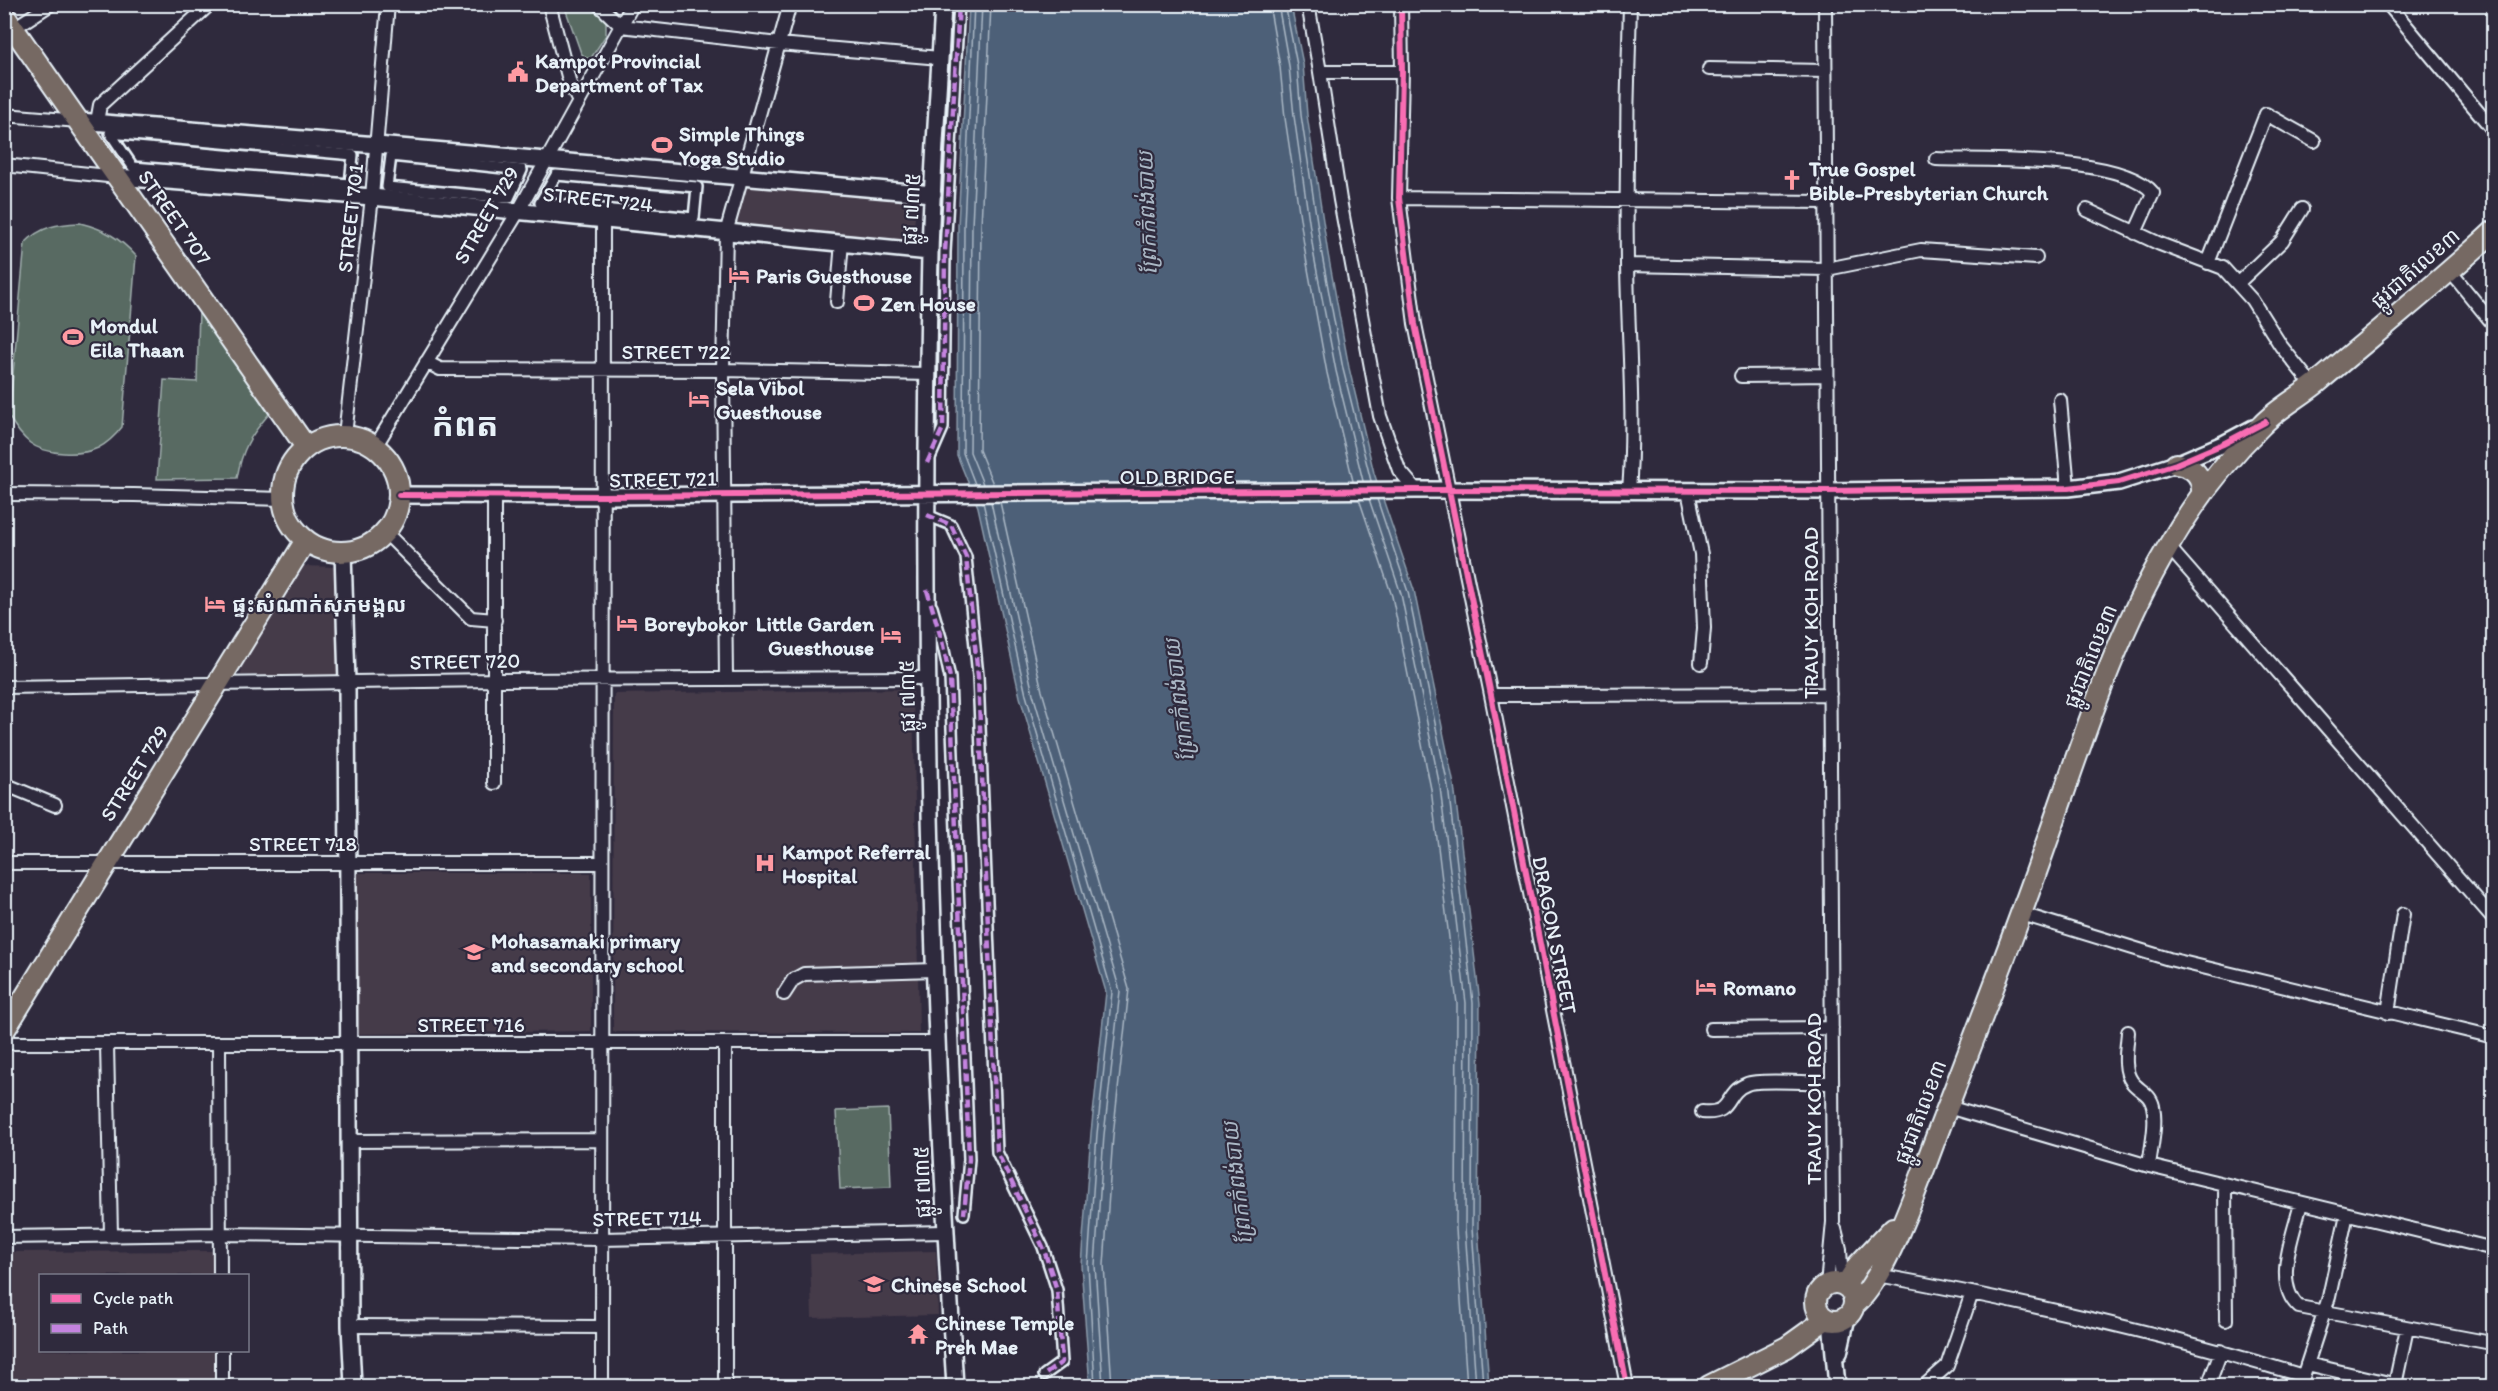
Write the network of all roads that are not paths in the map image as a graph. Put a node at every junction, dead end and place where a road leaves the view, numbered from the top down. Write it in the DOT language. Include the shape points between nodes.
graph roads {
  1 [pos="51,4"];
  2 [pos="210,4"];
  3 [pos="388,4"];
  4 [pos="549,4"];
  5 [pos="598,4"];
  6 [pos="633,4"];
  7 [pos="790,4"];
  8 [pos="943,4"];
  9 [pos="959,4"];
  10 [pos="1308,4"];
  11 [pos="1401,4"];
  12 [pos="1630,4"];
  13 [pos="1825,4"];
  14 [pos="2388,4"];
  15 [pos="9,21"];
  16 [pos="621,26"];
  17 [pos="779,44"];
  18 [pos="940,58"];
  19 [pos="1709,69"];
  20 [pos="1825,71"];
  21 [pos="1320,72"];
  22 [pos="1402,72"];
  23 [pos="578,100"];
  24 [pos="4,115"];
  25 [pos="88,121"];
  26 [pos="2493,131"];
  27 [pos="2314,141"];
  28 [pos="377,144"];
  29 [pos="546,159"];
  30 [pos="1936,159"];
  31 [pos="4,165"];
  32 [pos="117,177"];
  33 [pos="741,177"];
  34 [pos="350,184"];
  35 [pos="933,194"];
  36 [pos="372,198"];
  37 [pos="509,198"];
  38 [pos="1399,198"];
  39 [pos="1628,199"];
  40 [pos="1826,202"];
  41 [pos="2302,209"];
  42 [pos="2087,210"];
  43 [pos="518,212"];
  44 [pos="694,218"];
  45 [pos="603,221"];
  46 [pos="2493,231"];
  47 [pos="726,233"];
  48 [pos="2135,233"];
  49 [pos="842,242"];
  50 [pos="930,252"];
  51 [pos="2036,258"];
  52 [pos="2208,262"];
  53 [pos="1627,264"];
  54 [pos="1827,269"];
  55 [pos="2450,271"];
  56 [pos="2238,283"];
  57 [pos="837,302"];
  58 [pos="2493,325"];
  59 [pos="426,362"];
  60 [pos="603,370"];
  61 [pos="723,370"];
  62 [pos="929,374"];
  63 [pos="1827,375"];
  64 [pos="1741,376"];
  65 [pos="2313,386"];
  66 [pos="2060,400"];
  67 [pos="2265,422"];
  68 [pos="345,435"];
  69 [pos="306,447"];
  70 [pos="375,447"];
  71 [pos="927,463"];
  72 [pos="2176,464"];
  73 [pos="2068,488"];
  74 [pos="1411,490"];
  75 [pos="1449,490"];
  76 [pos="1629,491"];
  77 [pos="1688,491"];
  78 [pos="1828,491"];
  79 [pos="4,494"];
  80 [pos="399,495"];
  81 [pos="724,495"];
  82 [pos="927,495"];
  83 [pos="2202,495"];
  84 [pos="494,496"];
  85 [pos="602,496"];
  86 [pos="283,499"];
  87 [pos="927,515"];
  88 [pos="385,532"];
  89 [pos="306,540"];
  90 [pos="2168,546"];
  91 [pos="343,552"];
  92 [pos="927,590"];
  93 [pos="495,620"];
  94 [pos="1701,663"];
  95 [pos="726,678"];
  96 [pos="927,678"];
  97 [pos="604,679"];
  98 [pos="494,680"];
  99 [pos="346,682"];
  100 [pos="217,684"];
  101 [pos="4,687"];
  102 [pos="1830,694"];
  103 [pos="1491,695"];
  104 [pos="494,783"];
  105 [pos="4,784"];
  106 [pos="55,805"];
  107 [pos="4,862"];
  108 [pos="348,863"];
  109 [pos="601,863"];
  110 [pos="106,864"];
  111 [pos="2022,914"];
  112 [pos="2403,914"];
  113 [pos="2493,919"];
  114 [pos="935,970"];
  115 [pos="784,994"];
  116 [pos="2388,1013"];
  117 [pos="1832,1028"];
  118 [pos="1711,1029"];
  119 [pos="4,1031"];
  120 [pos="2128,1032"];
  121 [pos="2493,1037"];
  122 [pos="4,1043"];
  123 [pos="601,1043"];
  124 [pos="938,1043"];
  125 [pos="107,1044"];
  126 [pos="219,1044"];
  127 [pos="348,1044"];
  128 [pos="725,1044"];
  129 [pos="1832,1083"];
  130 [pos="1948,1107"];
  131 [pos="1702,1112"];
  132 [pos="602,1140"];
  133 [pos="348,1141"];
  134 [pos="2150,1166"];
  135 [pos="2225,1185"];
  136 [pos="2301,1203"];
  137 [pos="964,1214"];
  138 [pos="2347,1214"];
  139 [pos="1905,1215"];
  140 [pos="945,1232"];
  141 [pos="220,1234"];
  142 [pos="111,1235"];
  143 [pos="350,1236"];
  144 [pos="724,1236"];
  145 [pos="4,1237"];
  146 [pos="601,1239"];
  147 [pos="2493,1249"];
  148 [pos="220,1274"];
  149 [pos="1877,1275"];
  150 [pos="1838,1285"];
  151 [pos="1972,1293"];
  152 [pos="2324,1312"];
  153 [pos="1835,1313"];
  154 [pos="2226,1320"];
  155 [pos="350,1326"];
  156 [pos="601,1327"];
  157 [pos="2407,1328"];
  158 [pos="2486,1342"];
  159 [pos="2221,1351"];
  160 [pos="222,1352"];
  161 [pos="2307,1364"];
  162 [pos="1044,1375"];
  163 [pos="2301,1381"];
  164 [pos="222,1386"];
  165 [pos="352,1386"];
  166 [pos="602,1386"];
  167 [pos="725,1386"];
  168 [pos="955,1386"];
  169 [pos="1627,1386"];
  170 [pos="1709,1386"];
  171 [pos="1837,1386"];
  172 [pos="1924,1386"];
  173 [pos="2208,1386"];
  174 [pos="2398,1386"];
  1 -- 15 [label="street"];
  2 -- 25 [label="street" via="100,105"];
  3 -- 28 [label="street, STREET 701"];
  4 -- 23 [label="street" via="570,84"];
  5 -- 16 [label="street"];
  6 -- 16 [label="street, STREET 729"];
  7 -- 17 [label="street"];
  8 -- 18 [label="street, ផ្លូវ ៧៣៥"];
  9 -- 71 [label="street" via="945,252 943,428"];
  10 -- 21 [label="street"];
  11 -- 22 [label="street, DRAGON STREET"];
  12 -- 39 [label="street"];
  13 -- 20 [label="street, TRAUY KOH ROAD"];
  14 -- 26 [label="street"];
  15 -- 25 [label="main road, STREET 707"];
  16 -- 17 [label="street"];
  16 -- 23 [label="street, STREET 729"];
  17 -- 18 [label="street"];
  17 -- 33 [label="street"];
  18 -- 35 [label="street, ផ្លូវ ៧៣៥"];
  19 -- 20 [label="street"];
  20 -- 40 [label="street, TRAUY KOH ROAD"];
  21 -- 22 [label="street"];
  21 -- 74 [label="street" via="1380,416 1399,470"];
  22 -- 38 [label="street, DRAGON STREET"];
  23 -- 29 [label="street, STREET 729"];
  24 -- 25 [label="street"];
  25 -- 28 [label="street"];
  25 -- 32 [label="main road, STREET 707"];
  27 -- 52 [label="street" via="2266,114"];
  28 -- 29 [label="street"];
  28 -- 36 [label="street, STREET 701"];
  29 -- 33 [label="street"];
  29 -- 43 [label="street, STREET 729"];
  30 -- 48 [label="street" via="2100,167 2153,193"];
  31 -- 32 [label="street"];
  32 -- 36 [label="street, STREET 724"];
  32 -- 69 [label="main road, STREET 707"];
  33 -- 35 [label="street"];
  33 -- 47 [label="street"];
  34 -- 34 [label="street" via="133,167 110,133 353,155"];
  35 -- 50 [label="street, ផ្លូវ ៧៣៥"];
  36 -- 43 [label="street, STREET 724"];
  36 -- 68 [label="street, STREET 701"];
  37 -- 37 [label="street" via="522,170 391,156 387,187"];
  38 -- 39 [label="street"];
  38 -- 75 [label="street, DRAGON STREET" via="1415,324"];
  39 -- 40 [label="street"];
  39 -- 53 [label="street"];
  40 -- 54 [label="street, TRAUY KOH ROAD"];
  41 -- 56 [label="street" via="2282,241"];
  42 -- 48 [label="street"];
  43 -- 45 [label="street, STREET 724"];
  43 -- 59 [label="street, STREET 729"];
  44 -- 44 [label="street" via="697,187 556,175 540,203"];
  45 -- 47 [label="street, STREET 724"];
  45 -- 60 [label="street"];
  46 -- 55 [label="main road, ផ្លូវជាតិលេខ៣"];
  47 -- 49 [label="street, STREET 724"];
  47 -- 61 [label="street"];
  48 -- 52 [label="street"];
  49 -- 50 [label="street, STREET 724"];
  49 -- 57 [label="street"];
  50 -- 62 [label="street, ផ្លូវ ៧៣៥"];
  51 -- 54 [label="street" via="1921,250"];
  52 -- 56 [label="street" via="2223,268"];
  53 -- 54 [label="street"];
  53 -- 76 [label="street" via="1632,410"];
  54 -- 63 [label="street, TRAUY KOH ROAD"];
  55 -- 58 [label="street"];
  55 -- 65 [label="main road, ផ្លូវជាតិលេខ៣"];
  56 -- 65 [label="street"];
  59 -- 60 [label="street, STREET 722" via="440,369"];
  59 -- 70 [label="street, STREET 729"];
  60 -- 61 [label="street, STREET 722"];
  60 -- 85 [label="street"];
  61 -- 62 [label="street, STREET 722"];
  61 -- 81 [label="street"];
  62 -- 71 [label="street, ផ្លូវ ៧៣៥"];
  63 -- 64 [label="street"];
  63 -- 78 [label="street, TRAUY KOH ROAD"];
  65 -- 67 [label="main road, ផ្លូវជាតិលេខ៣"];
  66 -- 73 [label="street"];
  67 -- 72 [label="street, OLD BRIDGE"];
  67 -- 83 [label="main road, ផ្លូវជាតិលេខ៣" via="2226,462"];
  68 -- 69 [label="main road" via="321,439"];
  68 -- 70 [label="main road"];
  69 -- 86 [label="main road" via="289,467"];
  70 -- 80 [label="main road" via="390,463"];
  71 -- 82 [label="street, ផ្លូវ ៧៣៥"];
  72 -- 73 [label="street, OLD BRIDGE" via="2120,482"];
  72 -- 83 [label="main road" via="2189,466 2197,473"];
  73 -- 78 [label="street, OLD BRIDGE"];
  74 -- 75 [label="street, OLD BRIDGE"];
  74 -- 82 [label="street, OLD BRIDGE"];
  75 -- 76 [label="street, OLD BRIDGE"];
  75 -- 103 [label="street, DRAGON STREET"];
  76 -- 77 [label="street, OLD BRIDGE"];
  77 -- 78 [label="street, OLD BRIDGE"];
  77 -- 94 [label="street" via="1701,554"];
  78 -- 102 [label="street, TRAUY KOH ROAD"];
  79 -- 86 [label="street"];
  80 -- 84 [label="street, STREET 721"];
  80 -- 88 [label="main road"];
  81 -- 82 [label="street, STREET 721"];
  81 -- 85 [label="street, STREET 721"];
  81 -- 95 [label="street"];
  82 -- 87 [label="street, ផ្លូវ ៧៣៥"];
  83 -- 90 [label="main road, ផ្លូវជាតិលេខ៣"];
  84 -- 85 [label="street, STREET 721"];
  84 -- 93 [label="street"];
  85 -- 97 [label="street"];
  86 -- 89 [label="main road" via="290,522"];
  87 -- 92 [label="street, ផ្លូវ ៧៣៥"];
  87 -- 162 [label="street" via="951,525 966,557 978,676 997,1152 1043,1248 1057,1290 1062,1362"];
  88 -- 91 [label="main road" via="371,543"];
  88 -- 93 [label="street" via="471,618"];
  89 -- 91 [label="main road" via="323,549"];
  89 -- 100 [label="main road, STREET 729"];
  90 -- 111 [label="main road, ផ្លូវជាតិលេខ៣" via="2115,652"];
  90 -- 113 [label="street"];
  91 -- 99 [label="street"];
  92 -- 96 [label="street, ផ្លូវ ៧៣៥"];
  92 -- 137 [label="street" via="950,678 969,1159"];
  93 -- 98 [label="street"];
  95 -- 96 [label="street, STREET 720"];
  95 -- 97 [label="street, STREET 720"];
  96 -- 114 [label="street, ផ្លូវ ៧៣៥"];
  97 -- 98 [label="street, STREET 720"];
  97 -- 109 [label="street"];
  98 -- 99 [label="street, STREET 720"];
  98 -- 104 [label="street"];
  99 -- 100 [label="street, STREET 720"];
  99 -- 108 [label="street"];
  100 -- 101 [label="street, STREET 720"];
  100 -- 110 [label="main road, STREET 729"];
  102 -- 103 [label="street"];
  102 -- 117 [label="street, TRAUY KOH ROAD"];
  103 -- 169 [label="street, DRAGON STREET"];
  105 -- 106 [label="street"];
  107 -- 110 [label="street, STREET 718"];
  108 -- 109 [label="street, STREET 718"];
  108 -- 110 [label="street, STREET 718"];
  108 -- 127 [label="street"];
  109 -- 123 [label="street"];
  110 -- 119 [label="main road, STREET 729"];
  111 -- 116 [label="street" via="2169,959"];
  111 -- 130 [label="main road, ផ្លូវជាតិលេខ៣"];
  112 -- 116 [label="street"];
  114 -- 115 [label="street" via="804,974 793,980"];
  114 -- 124 [label="street, ផ្លូវ ៧៣៥"];
  116 -- 121 [label="street"];
  117 -- 118 [label="street"];
  117 -- 129 [label="street, TRAUY KOH ROAD"];
  120 -- 134 [label="street" via="2128,1075 2153,1104"];
  122 -- 125 [label="street, STREET 716"];
  123 -- 127 [label="street, STREET 716"];
  123 -- 128 [label="street, STREET 716"];
  123 -- 132 [label="street"];
  124 -- 128 [label="street, STREET 716"];
  124 -- 140 [label="street, ផ្លូវ ៧៣៥"];
  125 -- 126 [label="street, STREET 716"];
  125 -- 142 [label="street"];
  126 -- 127 [label="street, STREET 716"];
  126 -- 141 [label="street"];
  127 -- 133 [label="street"];
  128 -- 144 [label="street"];
  129 -- 131 [label="street" via="1748,1083 1733,1094 1720,1112"];
  129 -- 150 [label="street, TRAUY KOH ROAD" via="1833,1222 1840,1249"];
  130 -- 134 [label="street"];
  130 -- 139 [label="main road, ផ្លូវជាតិលេខ៣"];
  132 -- 133 [label="street"];
  132 -- 146 [label="street"];
  133 -- 143 [label="street"];
  134 -- 135 [label="street"];
  135 -- 136 [label="street"];
  135 -- 154 [label="street"];
  136 -- 138 [label="street"];
  136 -- 152 [label="street" via="2285,1271 2289,1299 2299,1307"];
  138 -- 147 [label="street"];
  138 -- 152 [label="street"];
  139 -- 149 [label="main road, ផ្លូវជាតិលេខ៣"];
  139 -- 150 [label="main road, ផ្លូវជាតិលេខ៣"];
  140 -- 144 [label="street, STREET 714"];
  140 -- 168 [label="street, ផ្លូវ ៧៣៥"];
  141 -- 142 [label="street, STREET 714"];
  141 -- 143 [label="street, STREET 714"];
  141 -- 148 [label="street"];
  142 -- 145 [label="street, STREET 714"];
  143 -- 146 [label="street, STREET 714"];
  143 -- 155 [label="street"];
  144 -- 146 [label="street, STREET 714"];
  144 -- 167 [label="street"];
  146 -- 156 [label="street"];
  149 -- 151 [label="street"];
  149 -- 153 [label="main road, ផ្លូវជាតិលេខ៣" via="1861,1300"];
  150 -- 153 [label="main road" via="1850,1290"];
  150 -- 153 [label="main road, ផ្លូវជាតិលេខ៣" via="1818,1293"];
  151 -- 159 [label="street" via="2038,1305"];
  151 -- 172 [label="street" via="1951,1359"];
  152 -- 157 [label="street"];
  152 -- 161 [label="street"];
  153 -- 170 [label="main road, ផ្លូវជាតិលេខ៣" via="1787,1347"];
  153 -- 171 [label="street"];
  155 -- 156 [label="street"];
  155 -- 165 [label="street"];
  156 -- 166 [label="street"];
  157 -- 158 [label="street"];
  157 -- 174 [label="street"];
  159 -- 163 [label="street"];
  159 -- 173 [label="street"];
  160 -- 164 [label="street"];
  161 -- 163 [label="street"];
  161 -- 174 [label="street"];
}
